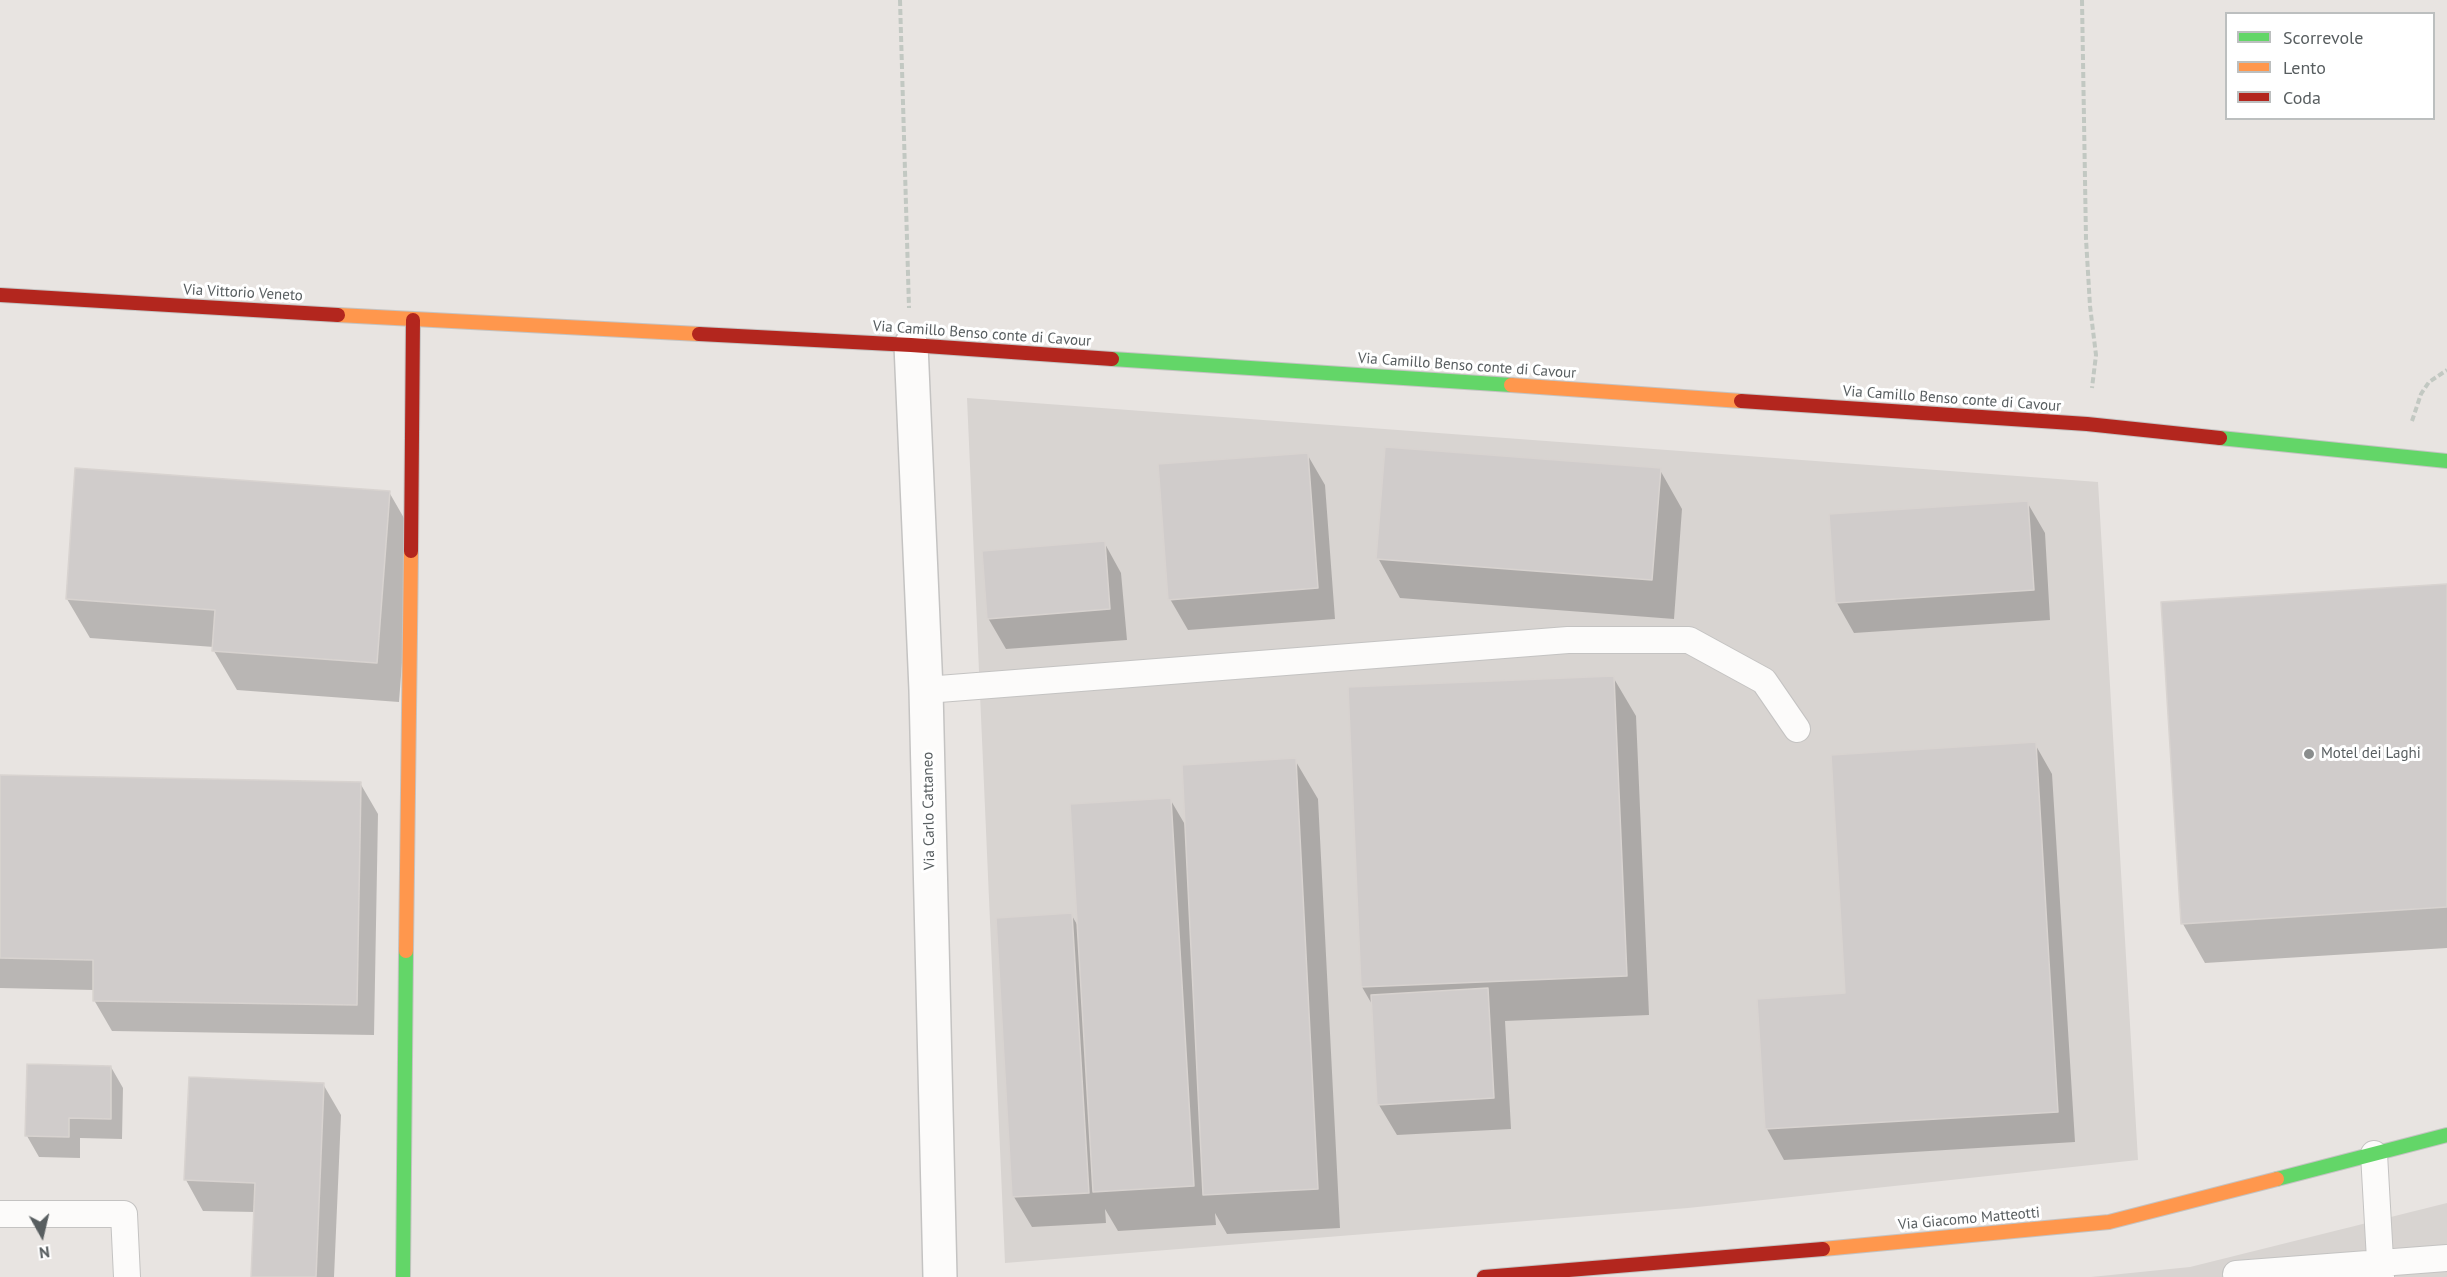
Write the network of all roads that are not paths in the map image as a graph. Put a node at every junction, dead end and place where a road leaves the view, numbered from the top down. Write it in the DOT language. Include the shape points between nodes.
graph roads {
  1 [pos="3,298"];
  2 [pos="413,320"];
  3 [pos="483,324"];
  4 [pos="910,345"];
  5 [pos="2447,460"];
  6 [pos="926,690"];
  7 [pos="1797,729"];
  8 [pos="2447,1136"];
  9 [pos="2374,1154"];
  10 [pos="0,1214"];
  11 [pos="2447,1258"];
  12 [pos="1716,1268"];
  13 [pos="2381,1270"];
  14 [pos="2236,1274"];
  15 [pos="126,1277"];
  16 [pos="404,1277"];
  17 [pos="940,1277"];
  18 [pos="1484,1277"];
  1 -- 2 [label="street, Via Vittorio Veneto"];
  2 -- 3 [label="street, Via Vittorio Veneto"];
  2 -- 16 [label="street"];
  3 -- 4 [label="street, Via Camillo Benso conte di Cavour"];
  4 -- 5 [label="street, Via Camillo Benso conte di Cavour" via="2087,424"];
  4 -- 6 [label="street, Via Carlo Cattaneo"];
  6 -- 7 [label="lane" via="1568,640 1689,640 1764,681"];
  6 -- 17 [label="street, Via Carlo Cattaneo"];
  8 -- 9 [label="street, Via Giacomo Matteotti"];
  9 -- 12 [label="street, Via Giacomo Matteotti" via="2109,1222"];
  9 -- 13 [label="lane"];
  10 -- 15 [label="lane" via="124,1214"];
  11 -- 13 [label="lane"];
  12 -- 18 [label="street, Via Giacomo Matteotti"];
  13 -- 14 [label="lane"];
}
